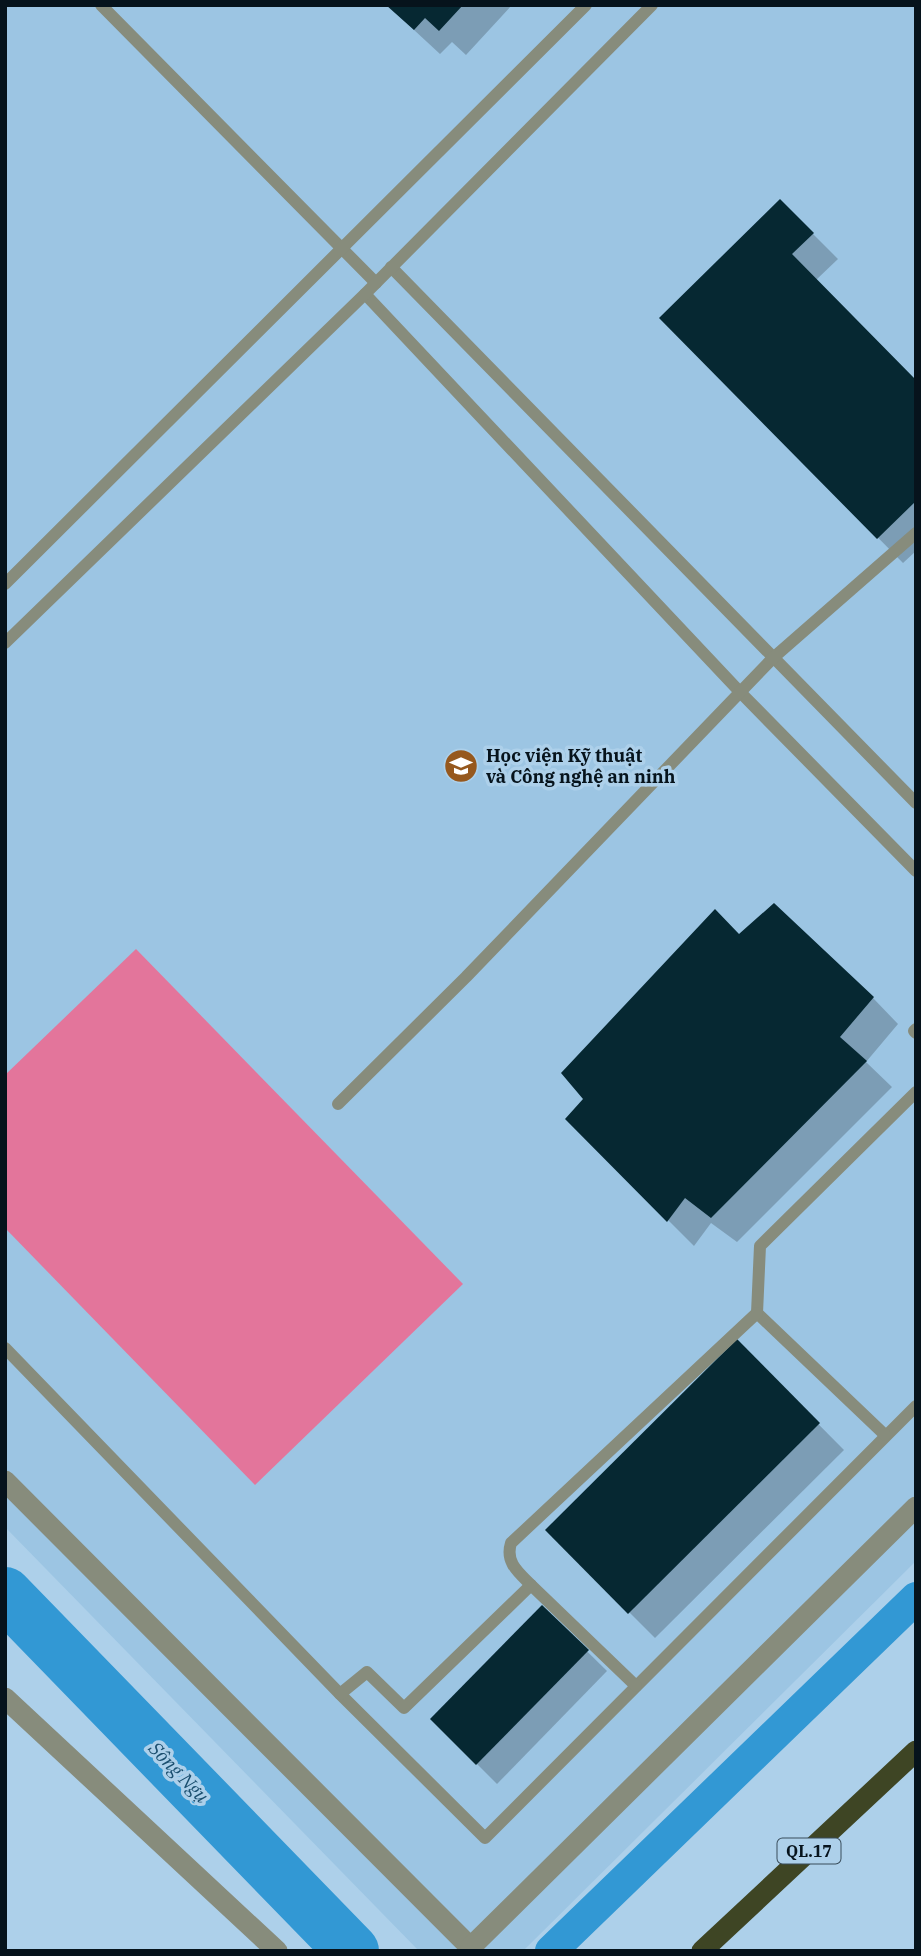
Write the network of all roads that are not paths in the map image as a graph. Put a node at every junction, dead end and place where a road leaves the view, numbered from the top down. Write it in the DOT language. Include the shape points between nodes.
graph roads {
  1 [pos="101,5"];
  2 [pos="586,5"];
  3 [pos="652,5"];
  4 [pos="343,249"];
  5 [pos="391,267"];
  6 [pos="376,283"];
  7 [pos="365,294"];
  8 [pos="916,533"];
  9 [pos="5,584"];
  10 [pos="5,643"];
  11 [pos="773,658"];
  12 [pos="740,692"];
  13 [pos="916,803"];
  14 [pos="916,871"];
  15 [pos="916,1092"];
  16 [pos="338,1104"];
  17 [pos="757,1313"];
  18 [pos="5,1348"];
  19 [pos="916,1406"];
  20 [pos="886,1435"];
  21 [pos="5,1481"];
  22 [pos="916,1507"];
  23 [pos="531,1585"];
  24 [pos="636,1686"];
  25 [pos="340,1694"];
  26 [pos="8,1708"];
  27 [pos="916,1751"];
  28 [pos="473,1949"];
  29 [pos="276,1951"];
  30 [pos="702,1951"];
  1 -- 4 [label="lane"];
  2 -- 4 [label="lane"];
  3 -- 5 [label="lane"];
  4 -- 6 [label="lane"];
  4 -- 9 [label="lane"];
  5 -- 6 [label="lane"];
  5 -- 11 [label="lane"];
  6 -- 7 [label="lane"];
  7 -- 10 [label="lane"];
  7 -- 12 [label="lane"];
  8 -- 11 [label="lane"];
  11 -- 12 [label="lane"];
  11 -- 13 [label="lane"];
  12 -- 14 [label="lane"];
  12 -- 16 [label="lane"];
  15 -- 17 [label="lane" via="760,1245"];
  17 -- 20 [label="lane"];
  17 -- 23 [label="lane" via="511,1543 512,1563"];
  18 -- 25 [label="lane"];
  19 -- 20 [label="lane"];
  20 -- 24 [label="lane"];
  21 -- 28 [label="street"];
  22 -- 28 [label="street"];
  23 -- 24 [label="lane"];
  23 -- 25 [label="lane" via="404,1708 367,1672"];
  24 -- 25 [label="lane" via="485,1838"];
  26 -- 29 [label="street"];
  27 -- 30 [label="highway, QL.17"];
}
